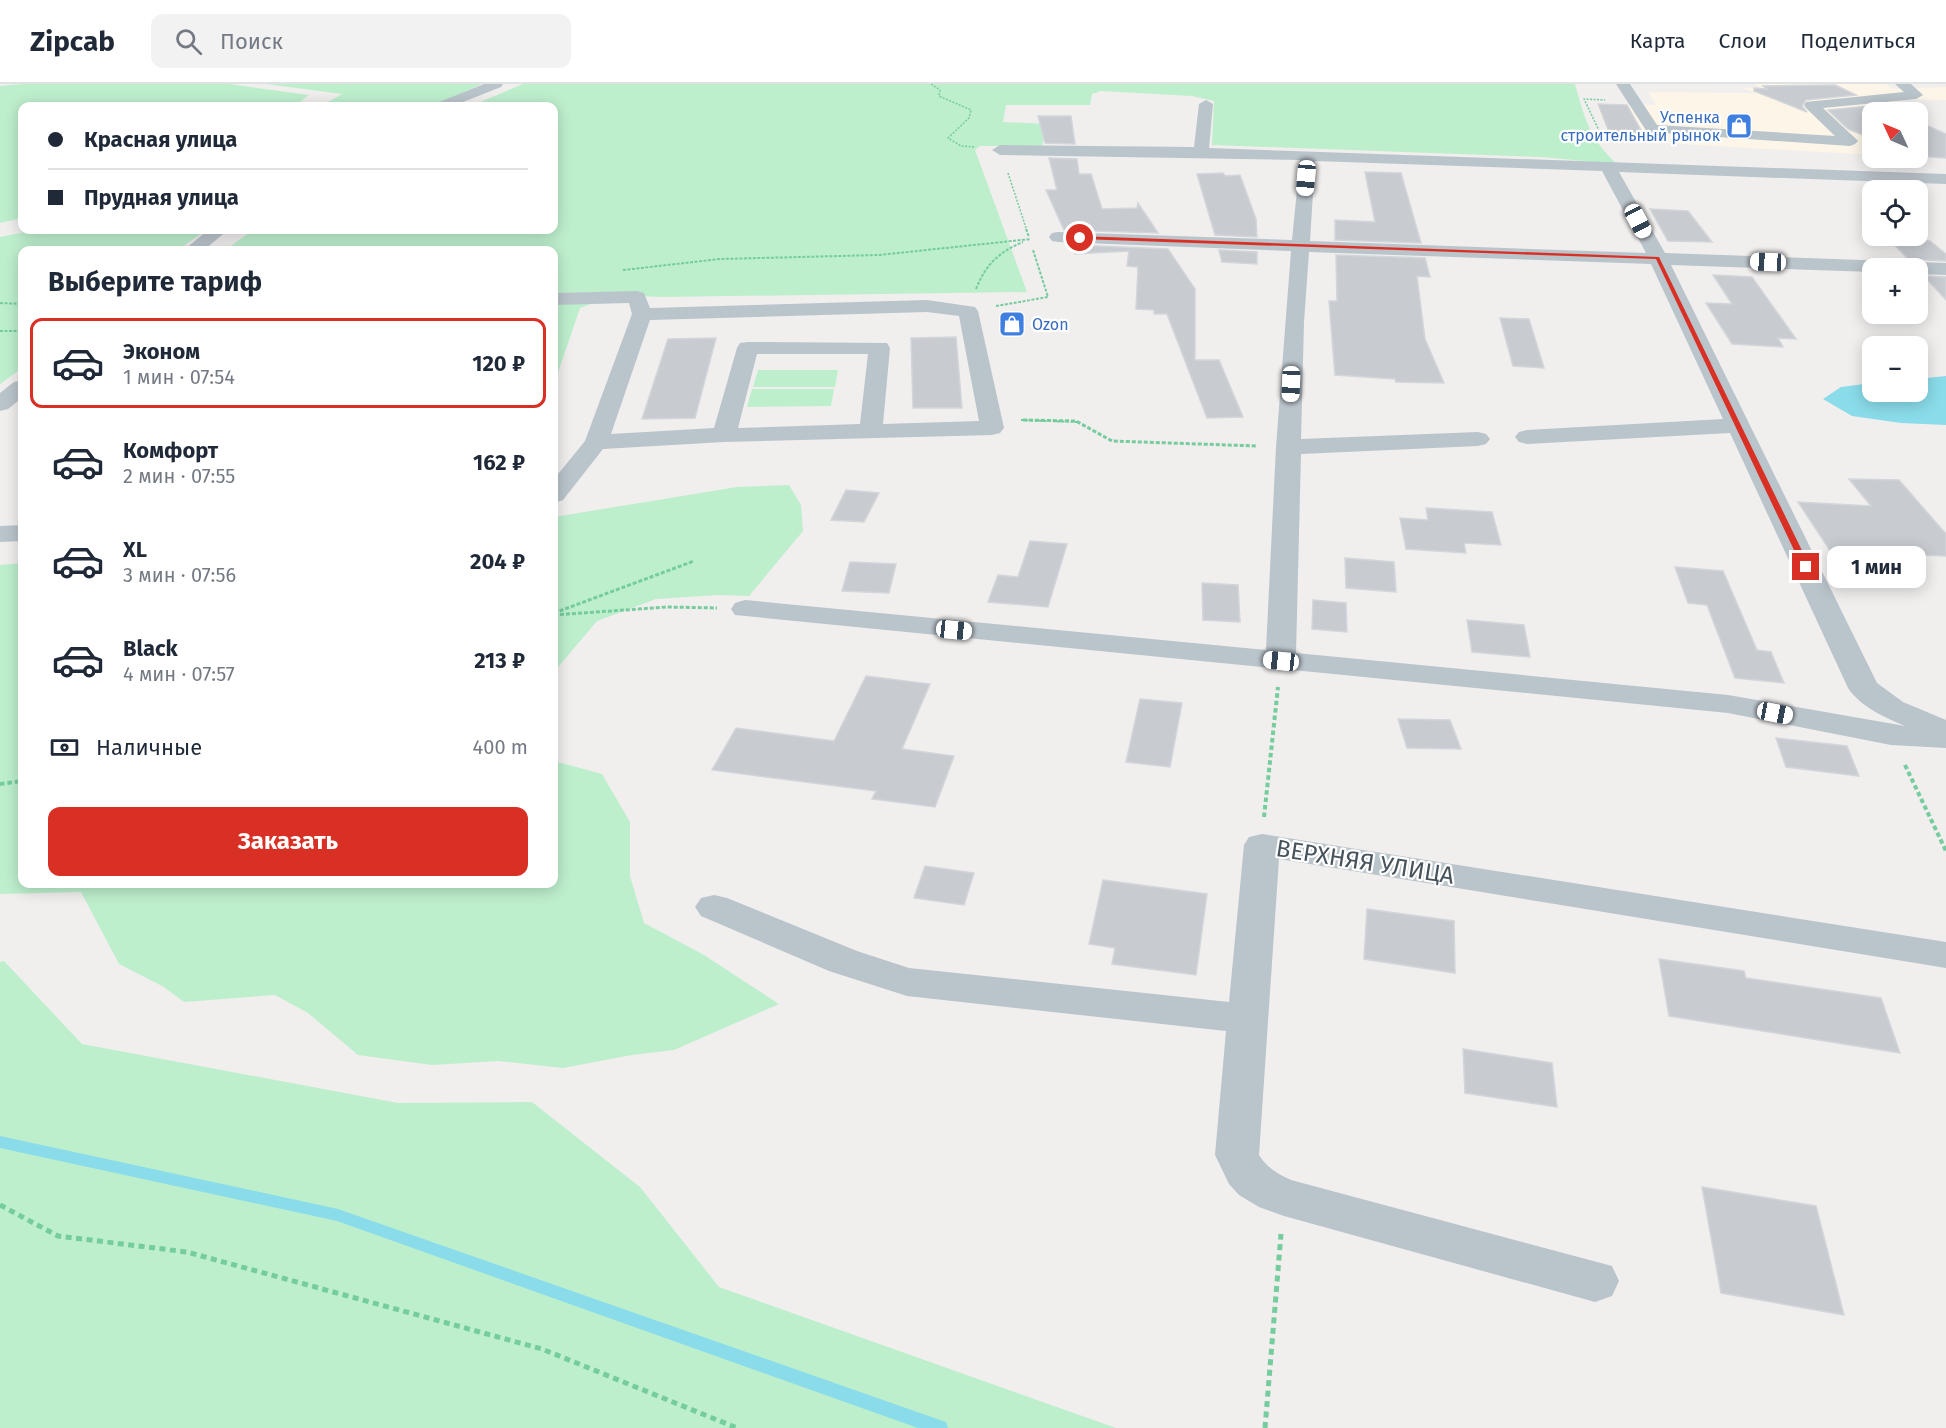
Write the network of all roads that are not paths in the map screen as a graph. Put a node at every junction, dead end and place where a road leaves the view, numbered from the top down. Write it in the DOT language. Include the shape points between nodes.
graph roads {
  1 [pos="496,84"];
  2 [pos="1623,84"];
  3 [pos="1902,84"];
  4 [pos="452,102"];
  5 [pos="1206,104"];
  6 [pos="1638,107"];
  7 [pos="1664,114"];
  8 [pos="1744,119"];
  9 [pos="1761,136"];
  10 [pos="1000,150"];
  11 [pos="1201,152"];
  12 [pos="1308,156"];
  13 [pos="1608,167"];
  14 [pos="1942,186"];
  15 [pos="214,234"];
  16 [pos="1058,237"];
  17 [pos="1300,245"];
  18 [pos="198,246"];
  19 [pos="1658,258"];
  20 [pos="1946,269"];
  21 [pos="558,299"];
  22 [pos="640,305"];
  23 [pos="18,390"];
  24 [pos="0,404"];
  25 [pos="1738,425"];
  26 [pos="871,432"];
  27 [pos="724,435"];
  28 [pos="1527,437"];
  29 [pos="1478,439"];
  30 [pos="596,442"];
  31 [pos="1288,447"];
  32 [pos="558,490"];
  33 [pos="18,533"];
  34 [pos="0,534"];
  35 [pos="745,609"];
  36 [pos="1281,661"];
  37 [pos="1946,731"];
  38 [pos="1946,738"];
  39 [pos="714,907"];
  40 [pos="1946,956"];
  41 [pos="1248,1019"];
  42 [pos="1595,1281"];
  1 -- 4 [label="street"];
  2 -- 6 [label="street"];
  3 -- 9 [label="street" via="1916,95 1811,105 1850,141"];
  5 -- 11 [label="street"];
  6 -- 7 [label="street"];
  6 -- 9 [label="street" via="1652,129"];
  8 -- 9 [label="street"];
  10 -- 11 [label="street"];
  11 -- 12 [label="street"];
  12 -- 13 [label="street"];
  12 -- 17 [label="street"];
  13 -- 14 [label="street" via="1921,179"];
  13 -- 19 [label="street"];
  15 -- 18 [label="street"];
  16 -- 17 [label="street"];
  17 -- 19 [label="street"];
  17 -- 31 [label="street"];
  19 -- 20 [label="street"];
  19 -- 25 [label="street"];
  21 -- 22 [label="street"];
  22 -- 26 [label="street" via="927,306 968,311 992,428"];
  22 -- 30 [label="street"];
  23 -- 24 [label="street"];
  25 -- 28 [label="street"];
  25 -- 37 [label="street" via="1864,688 1892,710"];
  26 -- 27 [label="street"];
  26 -- 27 [label="street" via="879,348 748,348"];
  27 -- 30 [label="street"];
  29 -- 31 [label="street"];
  30 -- 32 [label="street"];
  31 -- 36 [label="street"];
  33 -- 34 [label="street"];
  35 -- 36 [label="street"];
  36 -- 38 [label="street" via="1728,704 1891,735"];
  39 -- 41 [label="street" via="843,961 907,982"];
  40 -- 41 [label="street, ВЕРХНЯЯ УЛИЦА" via="1262,845"];
  41 -- 42 [label="street, ВЕРХНЯЯ УЛИЦА" via="1237,1155 1246,1175 1265,1190"];
}
